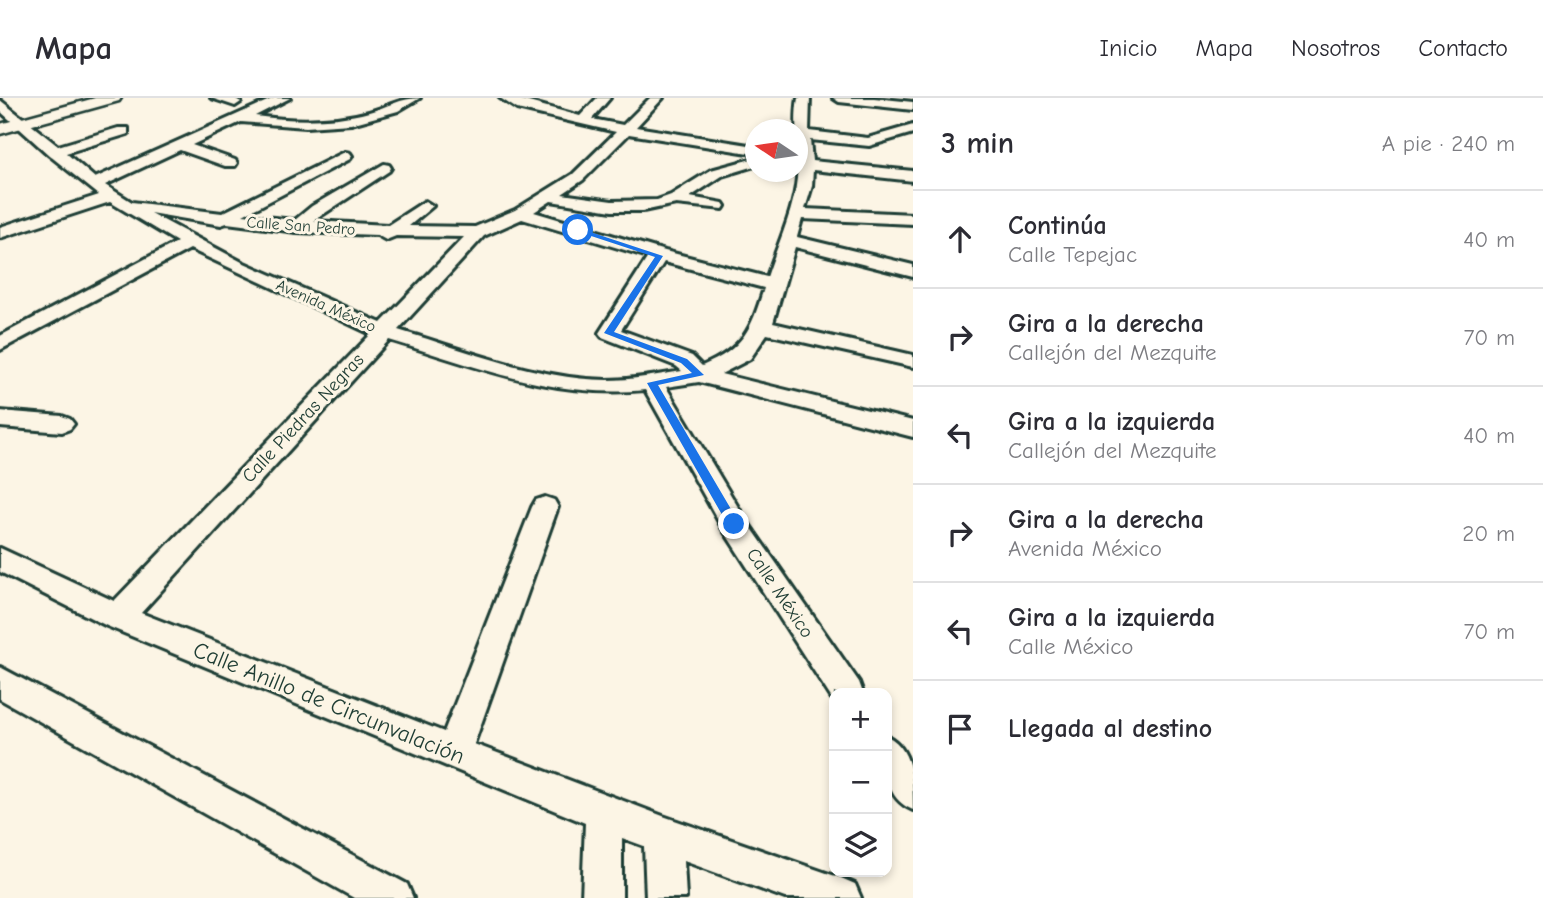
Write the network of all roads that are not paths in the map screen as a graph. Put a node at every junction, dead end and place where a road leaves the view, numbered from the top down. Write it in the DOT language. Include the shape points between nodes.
graph roads {
  1 [pos="113,98"];
  2 [pos="217,98"];
  3 [pos="284,98"];
  4 [pos="414,98"];
  5 [pos="506,98"];
  6 [pos="604,98"];
  7 [pos="657,98"];
  8 [pos="804,98"];
  9 [pos="839,98"];
  10 [pos="235,102"];
  11 [pos="56,104"];
  12 [pos="913,106"];
  13 [pos="7,114"];
  14 [pos="239,118"];
  15 [pos="800,119"];
  16 [pos="583,121"];
  17 [pos="0,129"];
  18 [pos="622,129"];
  19 [pos="913,130"];
  20 [pos="123,131"];
  21 [pos="808,135"];
  22 [pos="180,145"];
  23 [pos="745,147"];
  24 [pos="54,152"];
  25 [pos="808,160"];
  26 [pos="230,163"];
  27 [pos="745,165"];
  28 [pos="378,171"];
  29 [pos="913,176"];
  30 [pos="800,182"];
  31 [pos="93,184"];
  32 [pos="550,196"];
  33 [pos="118,200"];
  34 [pos="674,200"];
  35 [pos="425,206"];
  36 [pos="717,206"];
  37 [pos="522,213"];
  38 [pos="797,214"];
  39 [pos="215,219"];
  40 [pos="913,219"];
  41 [pos="0,222"];
  42 [pos="296,227"];
  43 [pos="17,228"];
  44 [pos="392,232"];
  45 [pos="478,232"];
  46 [pos="0,233"];
  47 [pos="181,239"];
  48 [pos="787,240"];
  49 [pos="363,248"];
  50 [pos="659,256"];
  51 [pos="913,271"];
  52 [pos="775,285"];
  53 [pos="762,327"];
  54 [pos="383,331"];
  55 [pos="0,344"];
  56 [pos="913,361"];
  57 [pos="699,375"];
  58 [pos="652,383"];
  59 [pos="0,419"];
  60 [pos="62,424"];
  61 [pos="913,429"];
  62 [pos="545,507"];
  63 [pos="0,559"];
  64 [pos="118,617"];
  65 [pos="0,682"];
  66 [pos="844,688"];
  67 [pos="453,753"];
  68 [pos="892,760"];
  69 [pos="913,792"];
  70 [pos="604,812"];
  71 [pos="663,835"];
  72 [pos="393,898"];
  73 [pos="602,898"];
  74 [pos="666,898"];
  75 [pos="841,898"];
  1 -- 11 [label="main road"];
  2 -- 10 [label="street"];
  3 -- 14 [label="street"];
  4 -- 14 [label="street" via="397,108 334,123 288,125"];
  5 -- 16 [label="street"];
  6 -- 16 [label="street"];
  7 -- 18 [label="street, Calle Piedras Negras"];
  8 -- 15 [label="street"];
  9 -- 12 [label="street"];
  11 -- 13 [label="main road"];
  13 -- 17 [label="main road"];
  13 -- 24 [label="street, Avenida México"];
  14 -- 22 [label="street"];
  16 -- 18 [label="street"];
  18 -- 23 [label="street" via="705,136"];
  18 -- 32 [label="street, Calle Piedras Negras" via="578,177"];
  19 -- 21 [label="street" via="869,142"];
  20 -- 24 [label="street"];
  22 -- 26 [label="street"];
  22 -- 31 [label="street"];
  24 -- 31 [label="street, Avenida México"];
  25 -- 29 [label="street"];
  27 -- 34 [label="street" via="707,177"];
  28 -- 39 [label="street" via="340,159"];
  28 -- 42 [label="street"];
  30 -- 38 [label="street"];
  31 -- 33 [label="street, Avenida México"];
  32 -- 34 [label="street" via="615,206"];
  32 -- 37 [label="street, Calle Piedras Negras"];
  33 -- 39 [label="street, Calle San Pedro"];
  33 -- 43 [label="street, Calle San Pedro"];
  33 -- 47 [label="street, Avenida México"];
  34 -- 36 [label="street"];
  35 -- 44 [label="street"];
  37 -- 45 [label="street, Calle Piedras Negras"];
  37 -- 50 [label="street"];
  38 -- 40 [label="street"];
  38 -- 48 [label="street"];
  39 -- 42 [label="street, Calle San Pedro"];
  39 -- 47 [label="street"];
  41 -- 43 [label="street"];
  42 -- 44 [label="street, Calle San Pedro"];
  43 -- 46 [label="street, Calle San Pedro"];
  44 -- 45 [label="street, Calle San Pedro"];
  44 -- 49 [label="street"];
  45 -- 54 [label="street, Calle Piedras Negras"];
  47 -- 54 [label="street, Avenida México"];
  47 -- 55 [label="street"];
  48 -- 51 [label="street"];
  48 -- 52 [label="street"];
  50 -- 52 [label="street"];
  50 -- 57 [label="street" via="609,333 684,361"];
  52 -- 53 [label="street"];
  53 -- 56 [label="street"];
  53 -- 57 [label="street, Avenida México" via="742,354"];
  54 -- 58 [label="street, Avenida México" via="546,380 610,387"];
  54 -- 64 [label="street, Calle Piedras Negras"];
  57 -- 58 [label="street, Avenida México"];
  57 -- 61 [label="street"];
  58 -- 66 [label="street, Calle México" via="734,524"];
  59 -- 60 [label="street"];
  62 -- 67 [label="street"];
  63 -- 64 [label="street, Calle Anillo de Circunvalación"];
  64 -- 67 [label="street, Calle Anillo de Circunvalación"];
  65 -- 72 [label="street"];
  67 -- 70 [label="street, Calle Anillo de Circunvalación"];
  68 -- 69 [label="street"];
  70 -- 71 [label="street, Calle Anillo de Circunvalación"];
  70 -- 73 [label="street"];
  71 -- 74 [label="street"];
  71 -- 75 [label="street, Calle Anillo de Circunvalación"];
}
